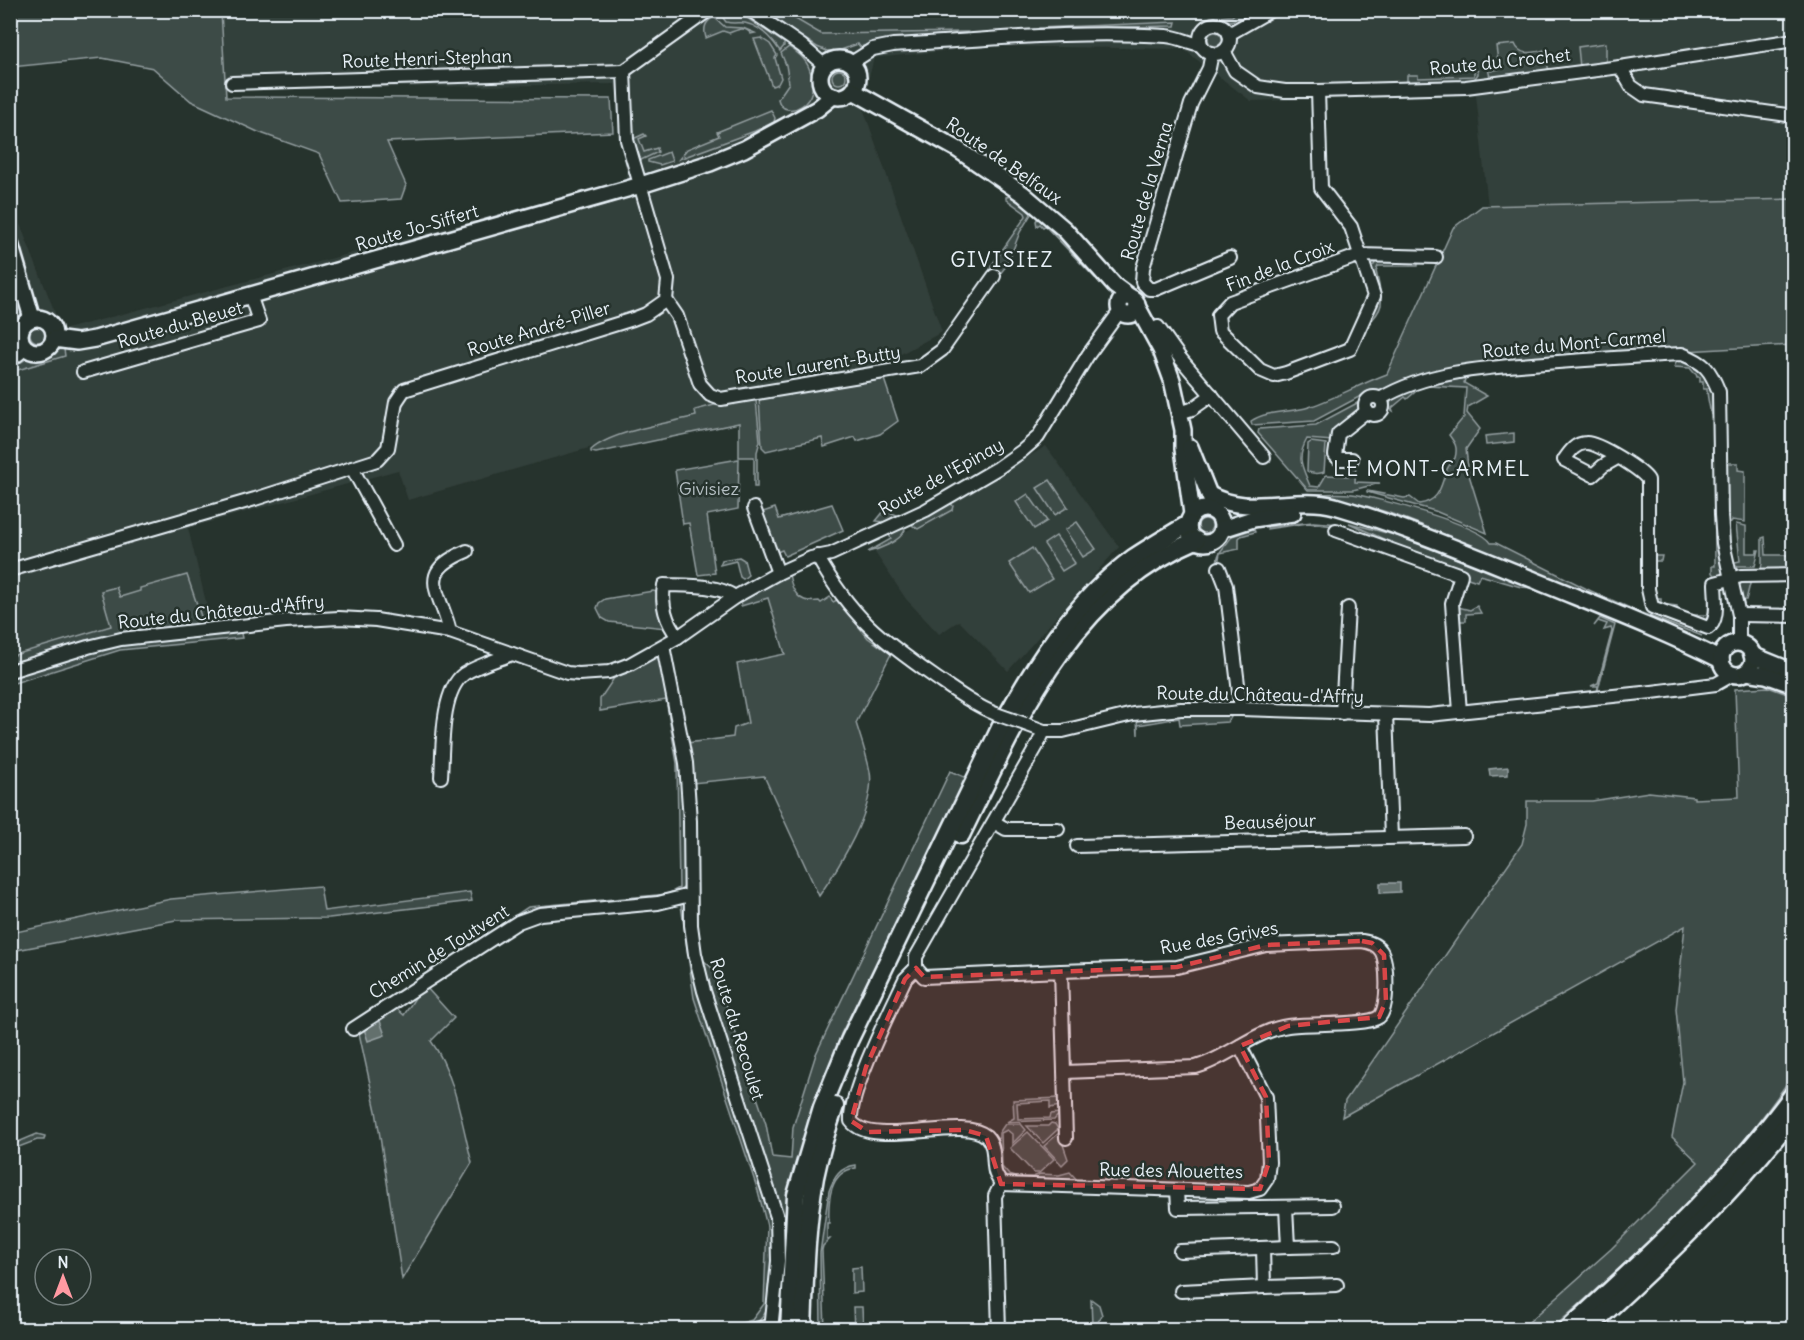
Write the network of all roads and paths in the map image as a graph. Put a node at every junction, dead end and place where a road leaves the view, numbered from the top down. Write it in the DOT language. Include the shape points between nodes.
graph roads {
  1 [pos="709,10"];
  2 [pos="750,10"];
  3 [pos="1271,10"];
  4 [pos="1202,31"];
  5 [pos="1230,34"];
  6 [pos="1168,36"];
  7 [pos="1794,40"];
  8 [pos="1201,45"];
  9 [pos="1218,52"];
  10 [pos="851,63"];
  11 [pos="824,65"];
  12 [pos="1620,67"];
  13 [pos="624,70"];
  14 [pos="232,83"];
  15 [pos="853,91"];
  16 [pos="1318,91"];
  17 [pos="828,93"];
  18 [pos="1794,116"];
  19 [pos="641,185"];
  20 [pos="10,243"];
  21 [pos="1359,255"];
  22 [pos="1436,257"];
  23 [pos="1230,258"];
  24 [pos="994,276"];
  25 [pos="250,295"];
  26 [pos="666,300"];
  27 [pos="1130,309"];
  28 [pos="32,318"];
  29 [pos="1158,327"];
  30 [pos="54,339"];
  31 [pos="26,348"];
  32 [pos="10,361"];
  33 [pos="83,372"];
  34 [pos="1212,395"];
  35 [pos="1179,412"];
  36 [pos="1183,430"];
  37 [pos="1264,457"];
  38 [pos="1617,458"];
  39 [pos="1352,459"];
  40 [pos="352,468"];
  41 [pos="1210,495"];
  42 [pos="1275,505"];
  43 [pos="754,508"];
  44 [pos="1219,518"];
  45 [pos="1374,518"];
  46 [pos="1190,519"];
  47 [pos="1336,530"];
  48 [pos="1196,540"];
  49 [pos="394,545"];
  50 [pos="467,551"];
  51 [pos="817,556"];
  52 [pos="1219,568"];
  53 [pos="10,570"];
  54 [pos="778,573"];
  55 [pos="1794,575"];
  56 [pos="1731,579"];
  57 [pos="735,597"];
  58 [pos="1348,608"];
  59 [pos="1739,615"];
  60 [pos="1794,616"];
  61 [pos="450,632"];
  62 [pos="678,637"];
  63 [pos="663,646"];
  64 [pos="1729,650"];
  65 [pos="512,654"];
  66 [pos="1752,655"];
  67 [pos="10,671"];
  68 [pos="1794,672"];
  69 [pos="1739,673"];
  70 [pos="1794,685"];
  71 [pos="1241,709"];
  72 [pos="1460,712"];
  73 [pos="1342,713"];
  74 [pos="1386,714"];
  75 [pos="1044,731"];
  76 [pos="441,777"];
  77 [pos="994,822"];
  78 [pos="1058,829"];
  79 [pos="1464,836"];
  80 [pos="1391,837"];
  81 [pos="1077,846"];
  82 [pos="690,895"];
  83 [pos="916,968"];
  84 [pos="1061,971"];
  85 [pos="353,1029"];
  86 [pos="1240,1046"];
  87 [pos="1065,1072"];
  88 [pos="1794,1093"];
  89 [pos="1794,1115"];
  90 [pos="1066,1138"];
  91 [pos="1001,1184"];
  92 [pos="1177,1190"];
  93 [pos="1333,1206"];
  94 [pos="1286,1207"];
  95 [pos="1334,1246"];
  96 [pos="1288,1247"];
  97 [pos="1263,1248"];
  98 [pos="1180,1251"];
  99 [pos="1337,1285"];
  100 [pos="1264,1287"];
  101 [pos="1182,1291"];
  102 [pos="771,1328"];
  103 [pos="749,1329"];
  104 [pos="789,1329"];
  105 [pos="803,1329"];
  106 [pos="999,1329"];
  107 [pos="1567,1329"];
  108 [pos="1586,1329"];
  1 -- 13 [label="street"];
  2 -- 11 [label="street"];
  3 -- 5 [label="street"];
  4 -- 5 [label="street" via="1217,24"];
  4 -- 6 [label="street"];
  4 -- 8 [label="street"];
  5 -- 9 [label="street" via="1229,45"];
  6 -- 8 [label="street"];
  6 -- 10 [label="street" via="1110,34 893,45 873,50"];
  7 -- 12 [label="street, Route du Crochet"];
  8 -- 9 [label="street" via="1208,52"];
  9 -- 16 [label="street, Route du Crochet" via="1235,71 1258,87"];
  9 -- 23 [label="street, Route de la Verna" via="1191,104 1142,282 1149,289 1156,289"];
  10 -- 11 [label="main road" via="837,58"];
  10 -- 15 [label="main road" via="858,77"];
  11 -- 17 [label="main road" via="820,74"];
  12 -- 16 [label="street, Route du Crochet" via="1466,87"];
  12 -- 18 [label="street" via="1631,86 1644,95"];
  13 -- 14 [label="street, Route Henri-Stephan"];
  13 -- 19 [label="street" via="627,140"];
  15 -- 17 [label="main road" via="844,97"];
  15 -- 27 [label="main road, Route de Belfaux" via="957,149 1023,194 1064,229 1115,286"];
  16 -- 21 [label="street" via="1322,188 1347,220"];
  17 -- 19 [label="main road, Route Jo-Siffert" via="784,127 744,149"];
  19 -- 25 [label="main road, Route Jo-Siffert"];
  19 -- 26 [label="street" via="668,280"];
  20 -- 28 [label="main road"];
  21 -- 21 [label="street, Fin de la Croix" via="1230,302 1218,315 1220,331 1266,374 1274,376 1350,349 1374,296"];
  21 -- 22 [label="street, Fin de la Croix"];
  24 -- 26 [label="street, Route Laurent-Butty" via="942,350 920,366 721,399 700,384 677,316"];
  25 -- 30 [label="main road, Route Jo-Siffert" via="95,339"];
  25 -- 33 [label="street, Route du Bleuet" via="259,321"];
  26 -- 40 [label="street, Route André-Piller" via="640,316 404,390 396,402 388,448 377,460"];
  27 -- 35 [label="main road, Route de Belfaux" via="1161,350"];
  27 -- 51 [label="street, Route de l'Epinay" via="1100,336 1032,444 926,510 831,554"];
  28 -- 30 [label="main road" via="49,322"];
  28 -- 31 [label="main road" via="20,332"];
  29 -- 34 [label="street"];
  30 -- 31 [label="main road" via="42,351"];
  31 -- 32 [label="street"];
  34 -- 35 [label="street" via="1192,409"];
  34 -- 37 [label="street"];
  35 -- 36 [label="main road, Route de Belfaux"];
  36 -- 41 [label="main road, Route de Belfaux"];
  36 -- 46 [label="main road, Route de Belfaux"];
  38 -- 56 [label="street" via="1645,474 1648,480 1648,589 1652,607 1707,628 1715,620 1715,583"];
  39 -- 56 [label="street, Route du Mont-Carmel" via="1335,455 1338,434 1367,411 1367,400 1380,399 1413,383 1502,366 1682,354 1700,361 1719,392 1720,515"];
  40 -- 49 [label="street"];
  40 -- 53 [label="street, Route André-Piller"];
  41 -- 42 [label="main road" via="1233,504"];
  41 -- 44 [label="main road, Route de Belfaux"];
  42 -- 44 [label="main road"];
  42 -- 45 [label="main road" via="1321,504"];
  43 -- 54 [label="street"];
  44 -- 45 [label="main road" via="1253,519 1294,513"];
  44 -- 46 [label="main road" via="1205,508"];
  44 -- 48 [label="main road" via="1217,538 1211,542"];
  45 -- 64 [label="main road" via="1650,627"];
  46 -- 48 [label="main road" via="1189,531"];
  46 -- 104 [label="highway" via="1133,558 1090,597 1047,649 1000,728 849,1041 822,1107 796,1195"];
  47 -- 72 [label="street" via="1461,575 1452,603"];
  48 -- 105 [label="highway" via="1136,574 1087,617 1043,676 995,766 836,1101 812,1196"];
  50 -- 61 [label="street" via="439,567 435,580 434,588"];
  51 -- 54 [label="street, Route de l'Epinay"];
  51 -- 75 [label="street, Route du Château-d'Affry, bridge" via="837,590 874,633 896,651 996,714"];
  52 -- 71 [label="street" via="1226,586"];
  54 -- 57 [label="street, Route du Château-d'Affry"];
  55 -- 56 [label="street"];
  56 -- 59 [label="street, Route du Mont-Carmel"];
  57 -- 62 [label="street, Route du Château-d'Affry"];
  57 -- 62 [label="street" via="703,588 664,585 665,610"];
  58 -- 73 [label="street"];
  59 -- 60 [label="street"];
  59 -- 64 [label="street, Route du Mont-Carmel"];
  61 -- 65 [label="street, Route du Château-d'Affry"];
  61 -- 67 [label="street, Route du Château-d'Affry" via="376,620 286,621 121,639"];
  62 -- 63 [label="street, Route du Château-d'Affry"];
  63 -- 65 [label="street, Route du Château-d'Affry" via="609,672 579,674 555,670"];
  63 -- 82 [label="street, Route du Recoulet" via="686,762"];
  64 -- 66 [label="main road" via="1747,648"];
  64 -- 69 [label="main road" via="1724,669"];
  65 -- 76 [label="street" via="463,674 453,687 446,708"];
  66 -- 68 [label="main road"];
  66 -- 69 [label="main road" via="1752,662"];
  69 -- 70 [label="main road" via="1766,675"];
  69 -- 72 [label="street, Route du Château-d'Affry" via="1716,684"];
  71 -- 73 [label="street, Route du Château-d'Affry"];
  71 -- 75 [label="street, Route du Château-d'Affry" via="1151,711 1063,731"];
  72 -- 74 [label="street, Route du Château-d'Affry"];
  73 -- 74 [label="street, Route du Château-d'Affry"];
  74 -- 80 [label="street"];
  75 -- 77 [label="street"];
  77 -- 78 [label="street" via="1006,829"];
  77 -- 83 [label="street" via="916,957"];
  79 -- 80 [label="street, Beauséjour"];
  80 -- 81 [label="street, Beauséjour"];
  82 -- 85 [label="street, Chemin de Toutvent" via="658,903 540,914 518,922"];
  82 -- 102 [label="street, Route du Recoulet" via="695,954 704,991 777,1217 778,1261"];
  83 -- 84 [label="street" via="924,976"];
  83 -- 91 [label="street" via="904,979 866,1067 851,1121 864,1131 873,1132 965,1130 981,1134 991,1146 995,1173"];
  84 -- 86 [label="street, Rue des Grives" via="1177,967 1266,945 1362,941 1380,948 1386,1001 1379,1017 1369,1021 1287,1026"];
  84 -- 87 [label="street"];
  86 -- 87 [label="street, Rue des Grives" via="1196,1067"];
  86 -- 92 [label="street, Rue des Alouettes" via="1266,1097 1267,1179 1260,1189 1250,1192"];
  87 -- 90 [label="street"];
  88 -- 107 [label="highway" via="1706,1198"];
  89 -- 108 [label="highway" via="1704,1219"];
  91 -- 92 [label="street, Rue des Alouettes"];
  91 -- 106 [label="street" via="995,1196"];
  92 -- 94 [label="street" via="1178,1208"];
  93 -- 94 [label="street"];
  94 -- 96 [label="street"];
  95 -- 96 [label="street"];
  96 -- 97 [label="street"];
  97 -- 98 [label="street"];
  97 -- 100 [label="street"];
  99 -- 100 [label="street"];
  100 -- 101 [label="street"];
  102 -- 103 [label="street, Route du Recoulet"];
}
